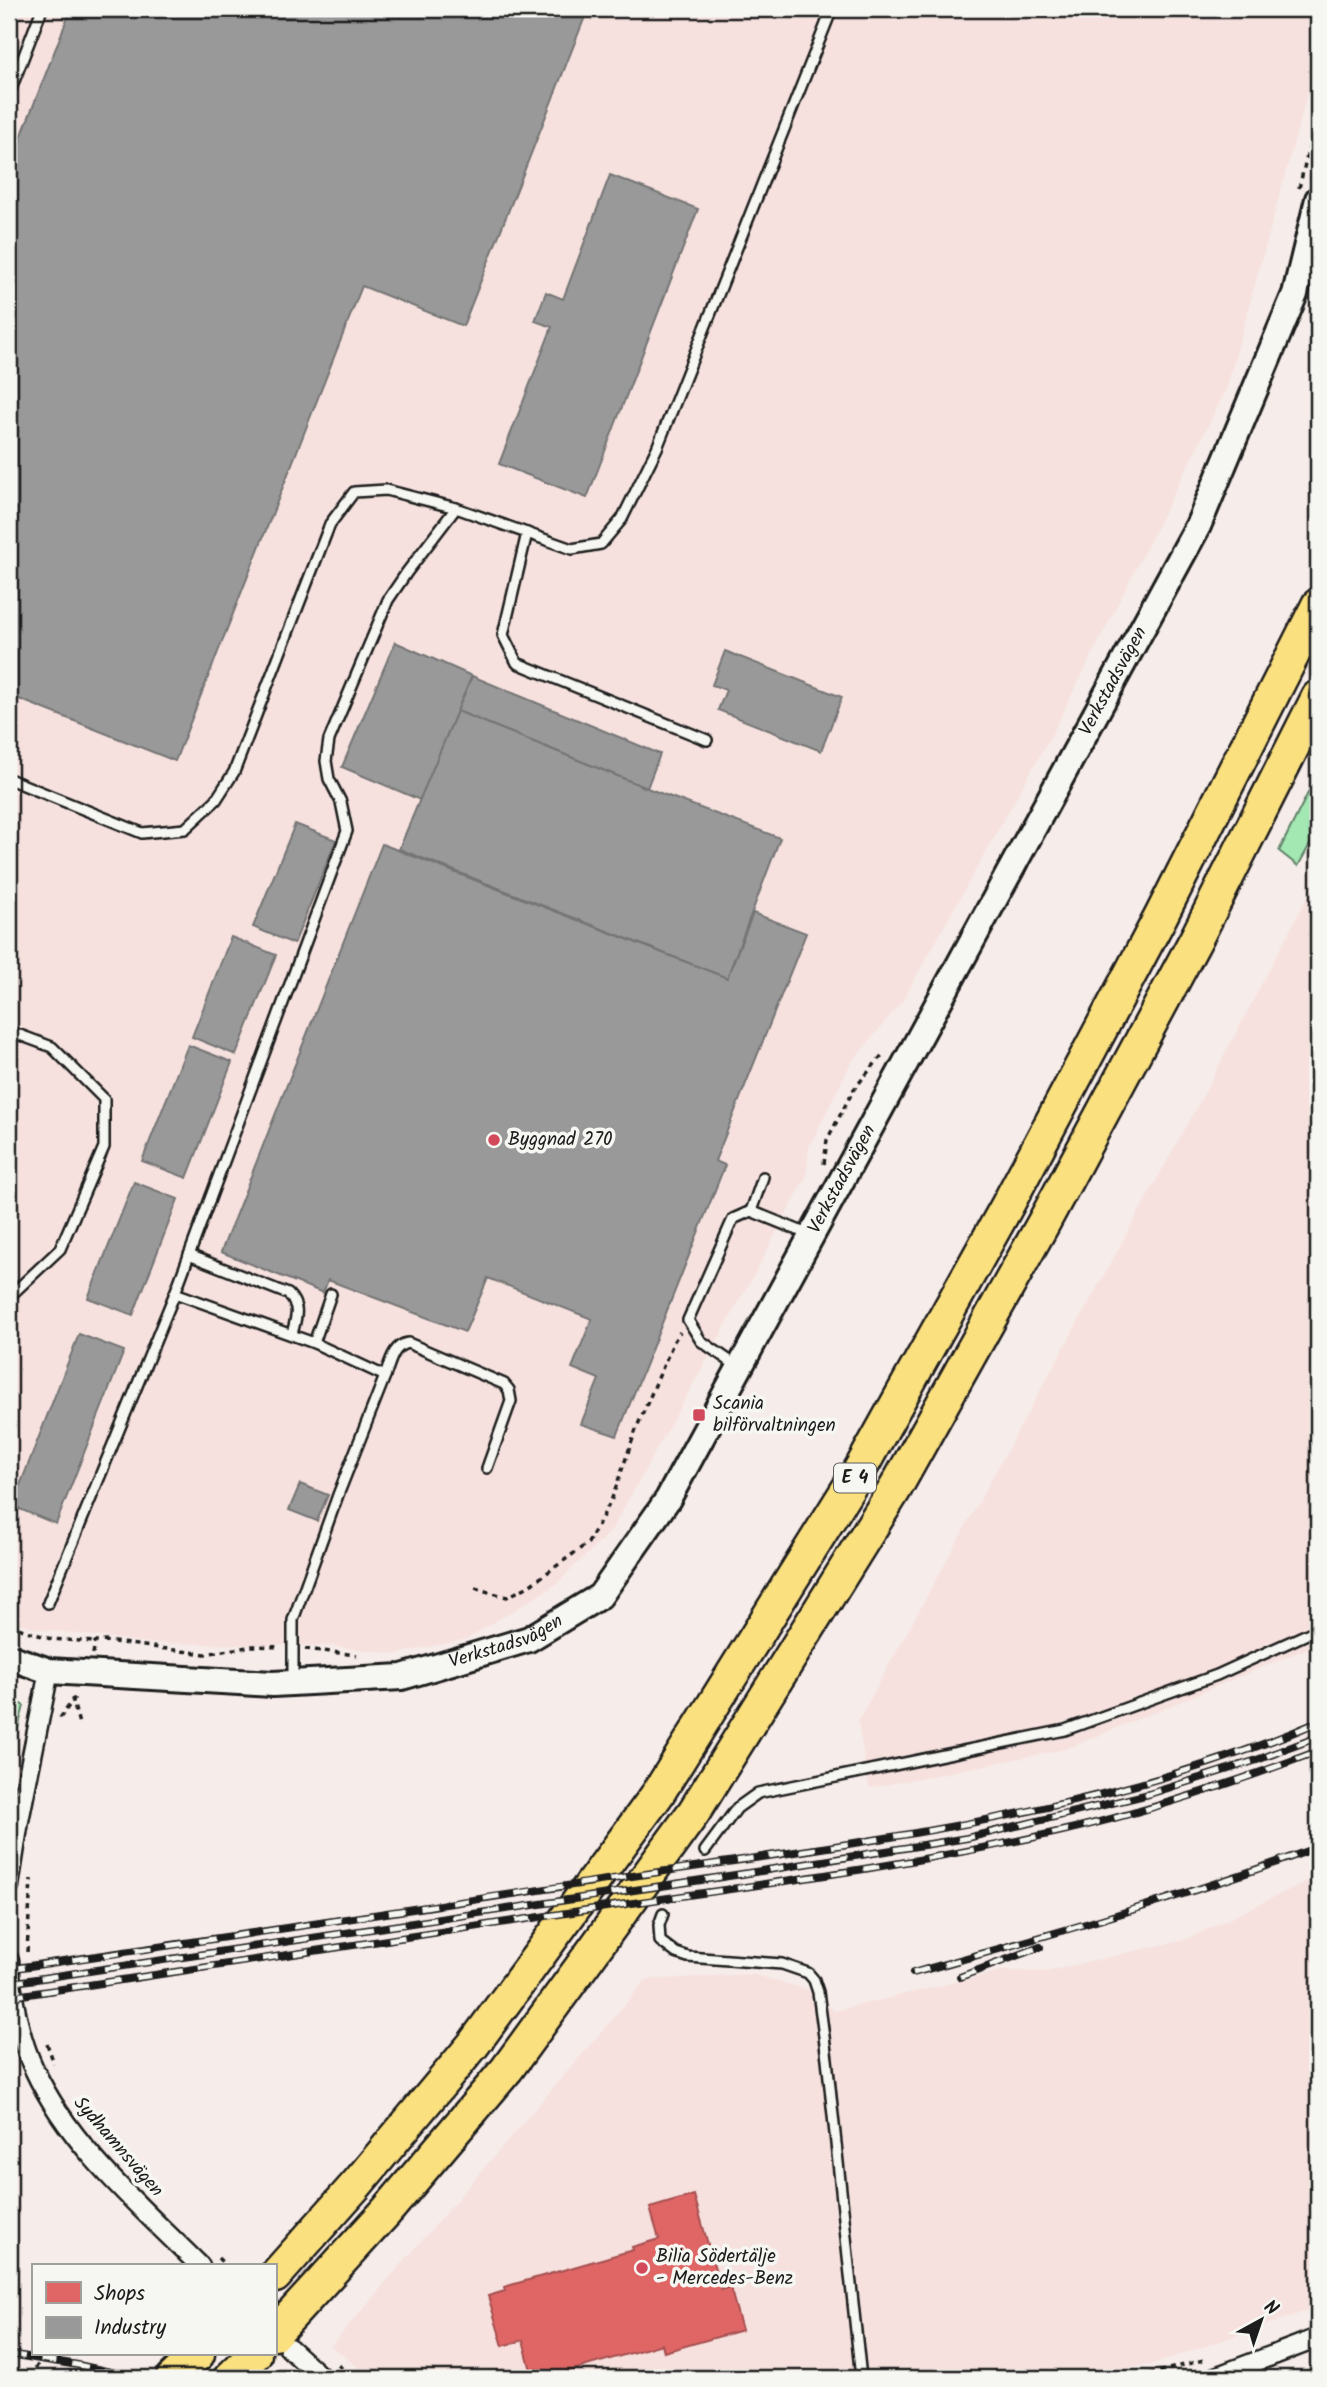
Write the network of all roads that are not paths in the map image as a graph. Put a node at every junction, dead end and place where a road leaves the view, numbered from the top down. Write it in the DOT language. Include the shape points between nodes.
graph roads {
  1 [pos="43,9"];
  2 [pos="832,9"];
  3 [pos="9,94"];
  4 [pos="1308,197"];
  5 [pos="456,508"];
  6 [pos="527,533"];
  7 [pos="1318,606"];
  8 [pos="1318,697"];
  9 [pos="708,740"];
  10 [pos="9,779"];
  11 [pos="9,1031"];
  12 [pos="764,1177"];
  13 [pos="751,1211"];
  14 [pos="812,1236"];
  15 [pos="189,1255"];
  16 [pos="176,1293"];
  17 [pos="331,1294"];
  18 [pos="9,1297"];
  19 [pos="292,1334"];
  20 [pos="314,1343"];
  21 [pos="740,1368"];
  22 [pos="385,1376"];
  23 [pos="487,1468"];
  24 [pos="48,1603"];
  25 [pos="1318,1629"];
  26 [pos="9,1657"];
  27 [pos="49,1671"];
  28 [pos="293,1682"];
  29 [pos="705,1851"];
  30 [pos="9,1886"];
  31 [pos="663,1914"];
  32 [pos="18,1959"];
  33 [pos="198,2264"];
  34 [pos="276,2275"];
  35 [pos="1318,2338"];
  36 [pos="282,2341"];
  37 [pos="196,2356"];
  38 [pos="253,2356"];
  39 [pos="173,2378"];
  40 [pos="230,2378"];
  41 [pos="322,2378"];
  42 [pos="861,2378"];
  43 [pos="1213,2378"];
  1 -- 3 [label="lane"];
  2 -- 6 [label="lane" via="657,448 622,519 601,544 572,549"];
  4 -- 14 [label="main road, Verkstadsvägen" via="1295,294 1198,526"];
  5 -- 6 [label="lane"];
  5 -- 10 [label="lane" via="387,490 354,492 330,524 234,772 216,800 185,830 142,833"];
  5 -- 15 [label="lane" via="388,600 329,740 329,779 341,802 347,831"];
  6 -- 9 [label="lane" via="503,635 517,663"];
  7 -- 34 [label="highway, E 4" via="1001,1218 860,1468 657,1795 473,2045"];
  8 -- 36 [label="highway, E 4" via="1197,937 909,1464 694,1812 507,2069"];
  11 -- 18 [label="lane" via="52,1047 104,1099 104,1147 60,1249"];
  12 -- 13 [label="lane"];
  13 -- 14 [label="lane"];
  13 -- 21 [label="lane" via="733,1219 688,1320 701,1341"];
  14 -- 21 [label="main road, Verkstadsvägen"];
  15 -- 16 [label="lane"];
  15 -- 19 [label="lane" via="288,1294 297,1308"];
  16 -- 19 [label="lane"];
  16 -- 24 [label="lane"];
  17 -- 20 [label="lane"];
  19 -- 20 [label="lane"];
  20 -- 22 [label="lane"];
  21 -- 28 [label="main road, Verkstadsvägen" via="668,1499 600,1596 529,1639 402,1677"];
  22 -- 23 [label="lane" via="396,1349 408,1343 504,1384 510,1401"];
  22 -- 28 [label="lane" via="293,1620"];
  25 -- 29 [label="lane" via="1217,1675 1065,1730 758,1793 737,1808"];
  26 -- 27 [label="main road, Verkstadsvägen"];
  27 -- 28 [label="main road, Verkstadsvägen"];
  27 -- 30 [label="street"];
  31 -- 42 [label="lane" via="660,1941 676,1953 782,1964 808,1973 814,1980 827,2059"];
  32 -- 33 [label="street, Sydhamnsvägen" via="23,2040 51,2101 115,2181"];
  35 -- 43 [label="street"];
  36 -- 41 [label="street"];
  37 -- 39 [label="highway"];
  38 -- 40 [label="highway"];
}
